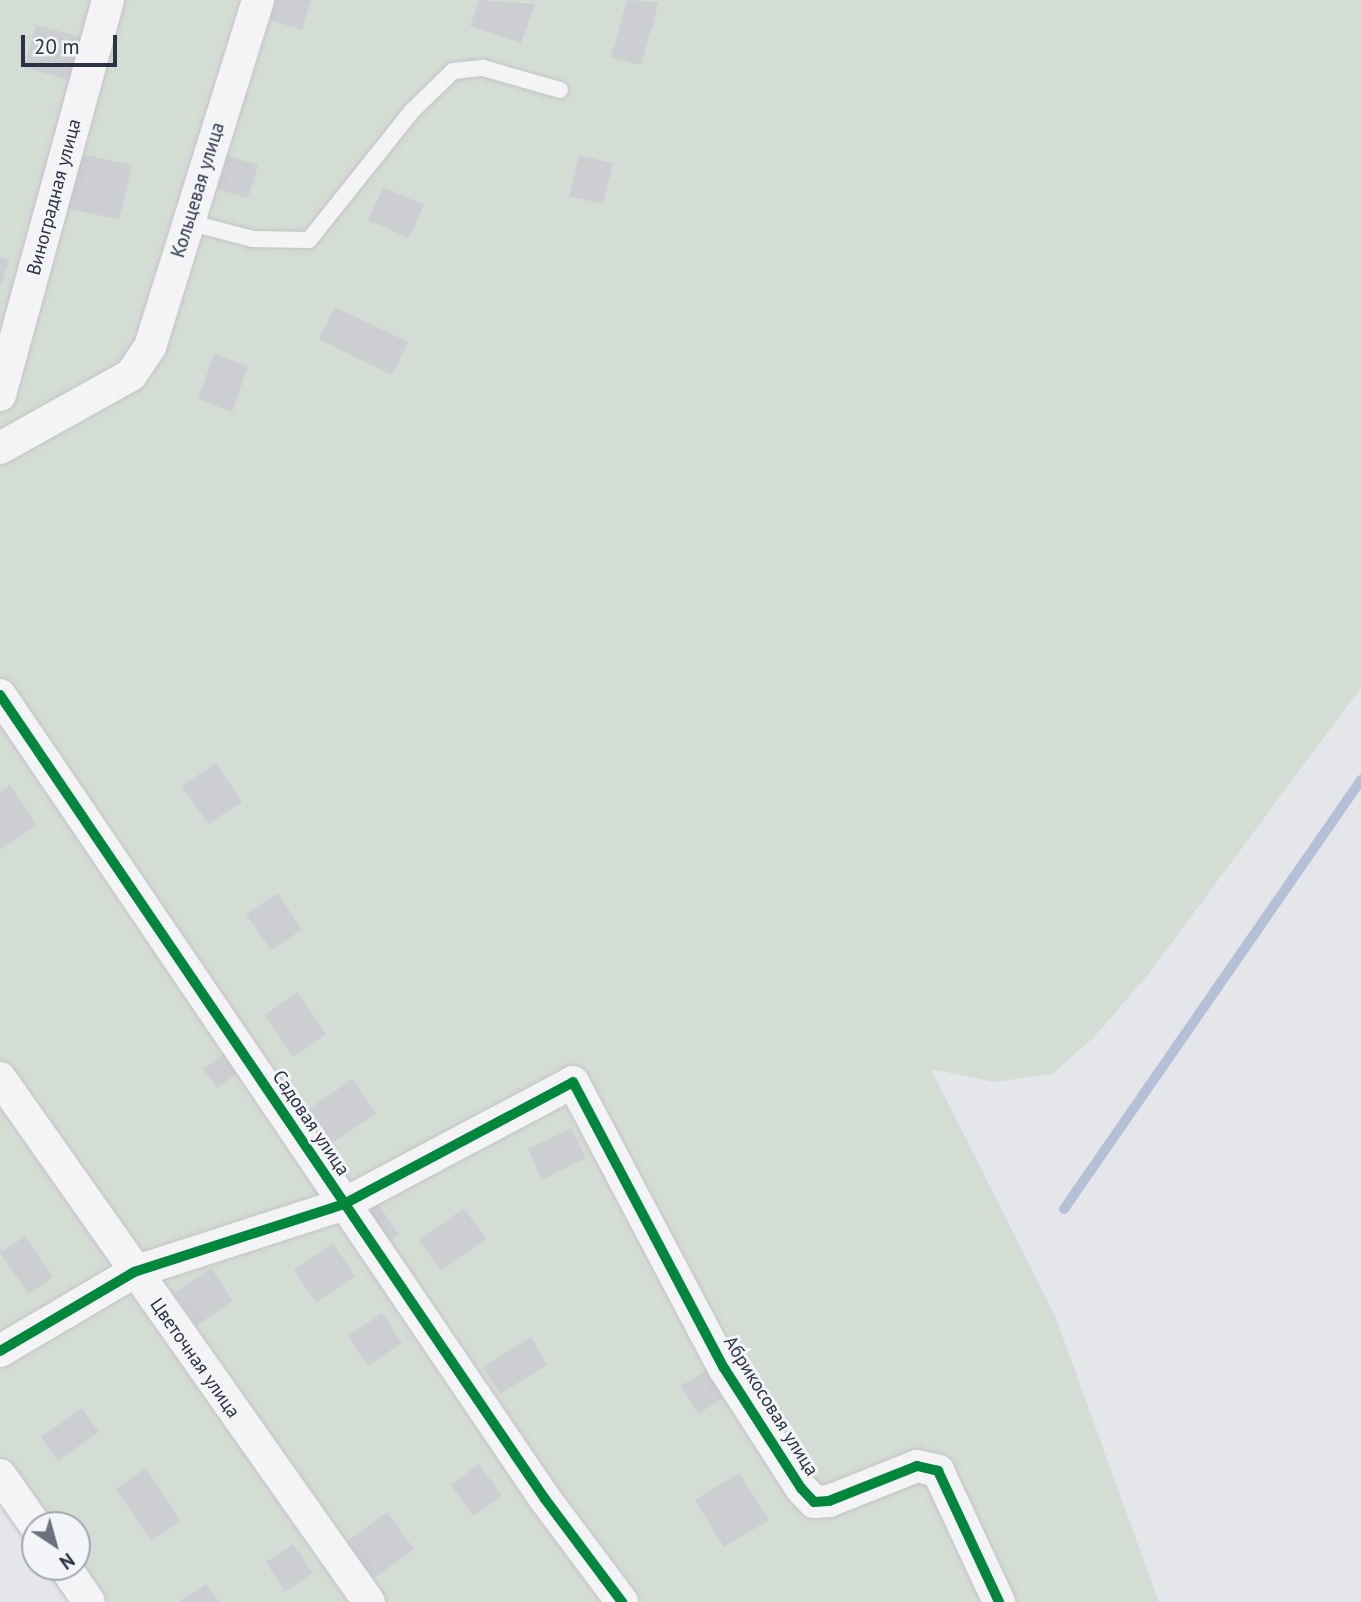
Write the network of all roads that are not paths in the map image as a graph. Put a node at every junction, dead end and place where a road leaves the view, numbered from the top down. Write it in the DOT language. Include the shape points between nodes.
graph roads {
  1 [pos="108,0"];
  2 [pos="258,0"];
  3 [pos="560,90"];
  4 [pos="188,222"];
  5 [pos="0,395"];
  6 [pos="0,448"];
  7 [pos="0,695"];
  8 [pos="0,1078"];
  9 [pos="344,1204"];
  10 [pos="134,1272"];
  11 [pos="0,1352"];
  12 [pos="0,1475"];
  13 [pos="25,1511"];
  14 [pos="75,1581"];
  15 [pos="89,1602"];
  16 [pos="369,1602"];
  17 [pos="622,1602"];
  18 [pos="999,1602"];
  1 -- 5 [label="street, Виноградная улица"];
  2 -- 4 [label="street, Кольцевая улица"];
  3 -- 4 [label="lane" via="483,68 453,71 412,111 309,240 254,239"];
  4 -- 6 [label="street, Кольцевая улица" via="150,348 131,375"];
  7 -- 9 [label="street, Садовая улица"];
  8 -- 10 [label="street, Цветочная улица"];
  9 -- 10 [label="street"];
  9 -- 17 [label="street, Садовая улица"];
  9 -- 18 [label="street, Абрикосовая улица" via="573,1082 724,1368 801,1488 814,1502 829,1501 917,1466 938,1471"];
  10 -- 11 [label="street"];
  10 -- 16 [label="street, Цветочная улица"];
  12 -- 13 [label="street"];
  14 -- 15 [label="street"];
}
